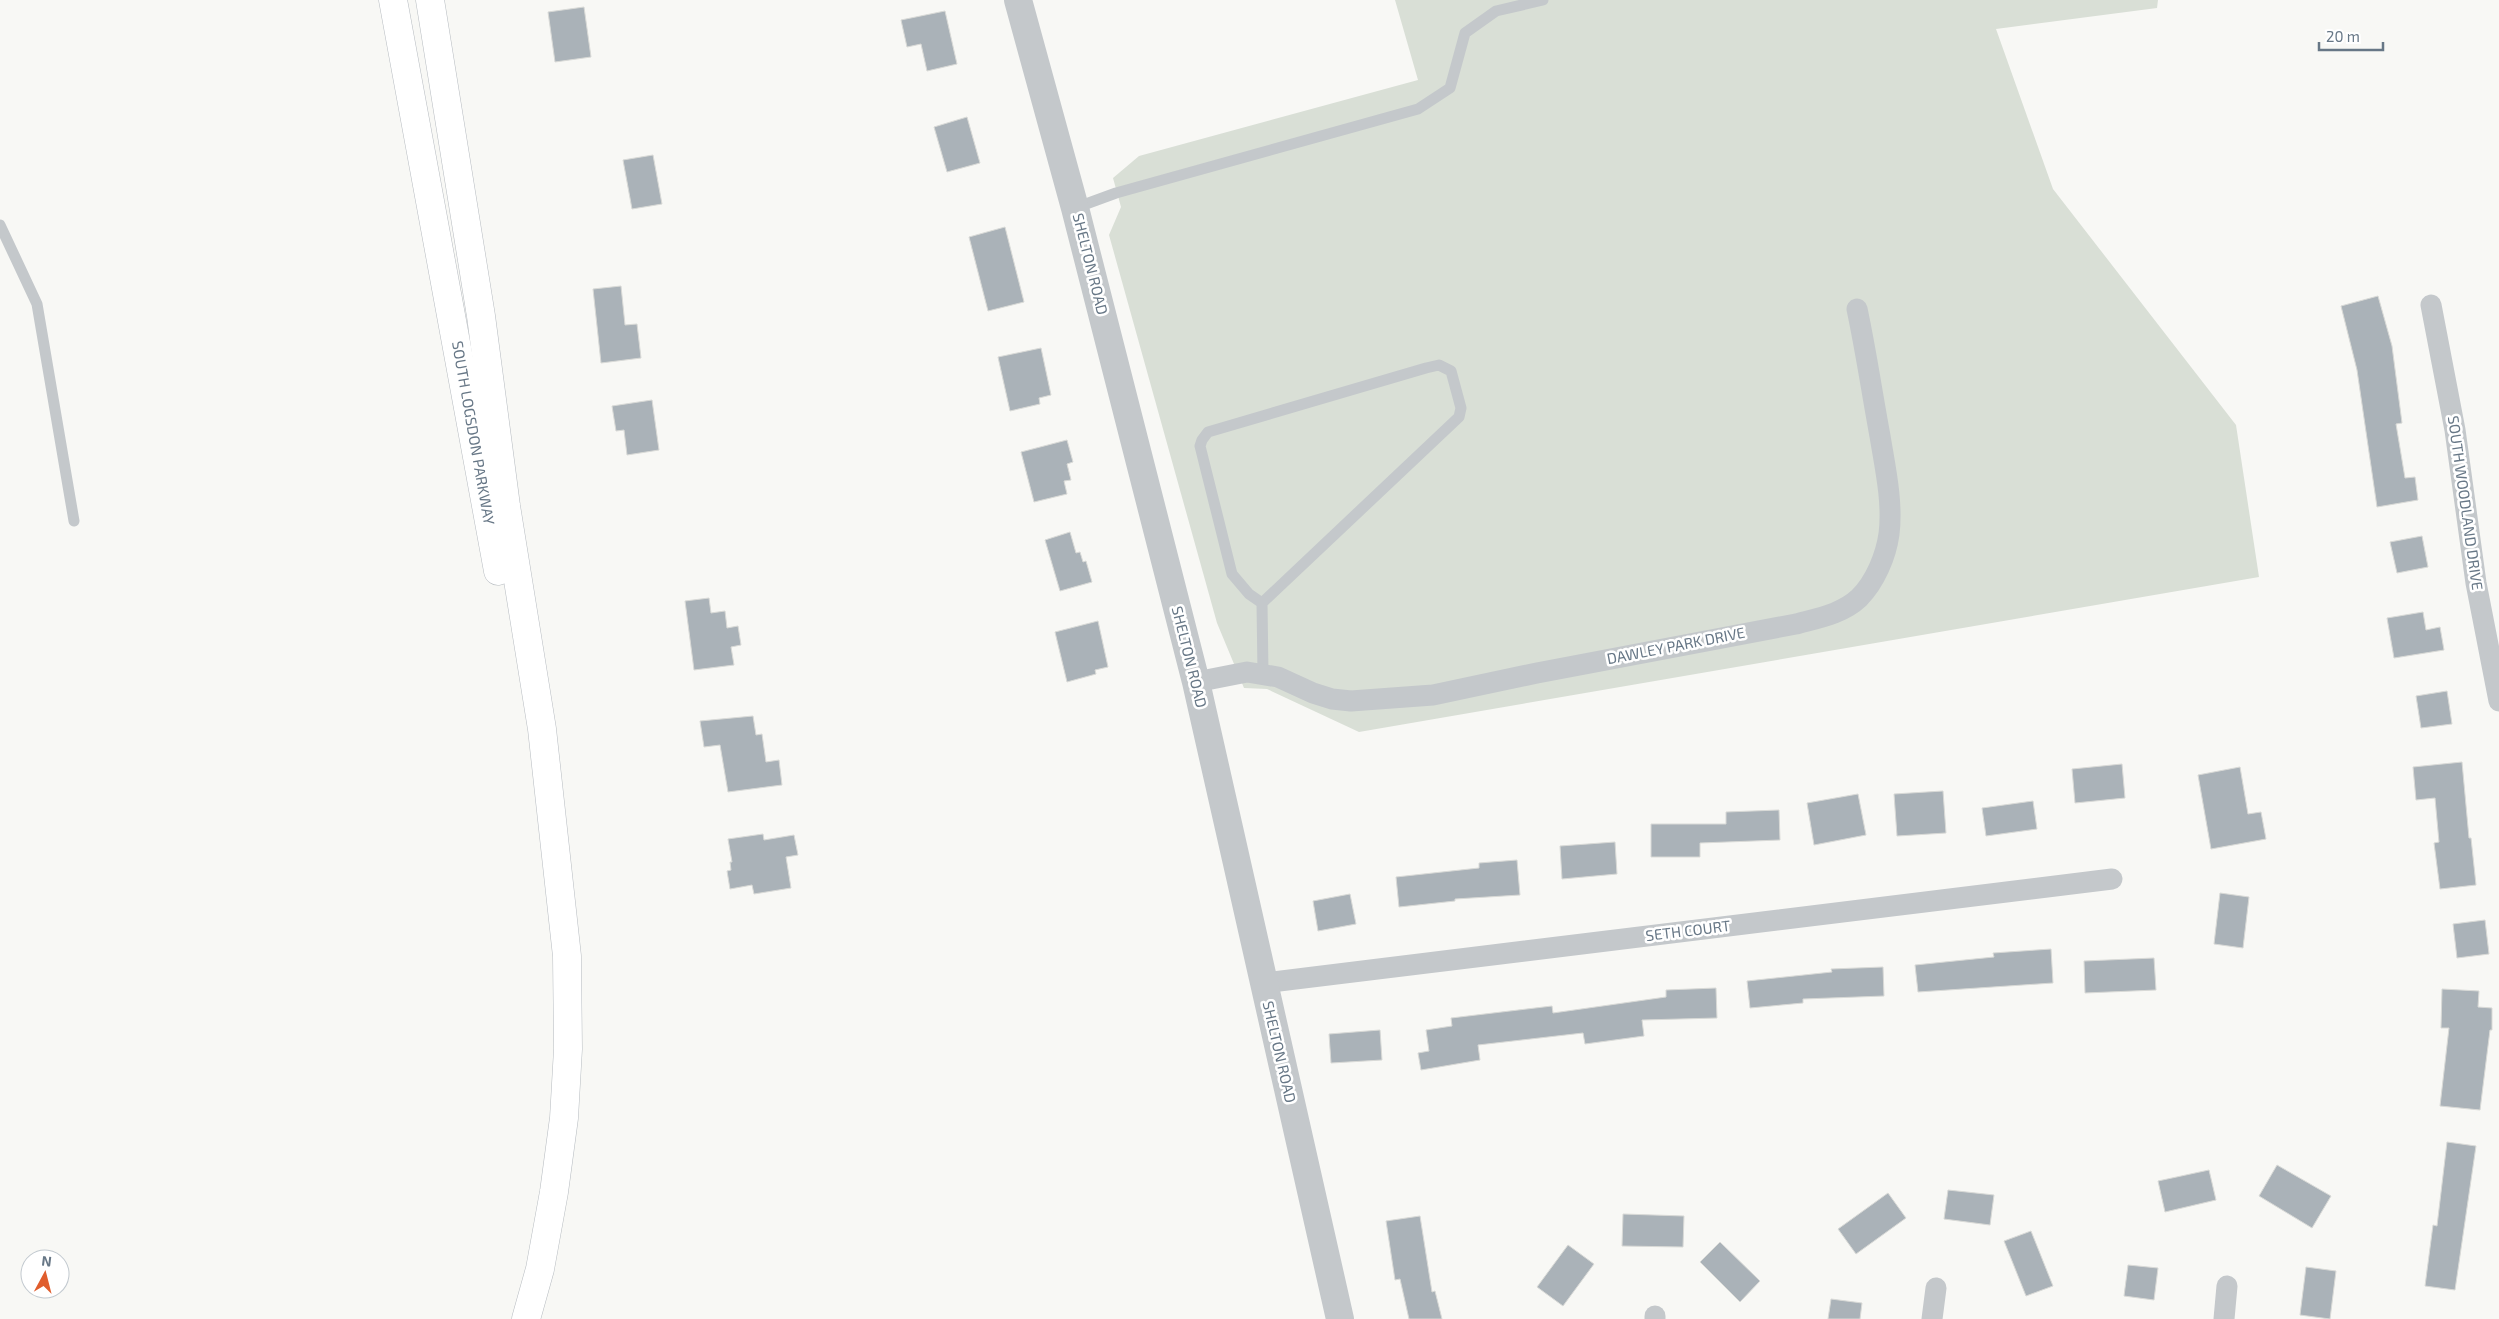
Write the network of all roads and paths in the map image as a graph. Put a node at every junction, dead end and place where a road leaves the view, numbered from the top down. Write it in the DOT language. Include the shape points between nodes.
graph roads {
  1 [pos="392,0"];
  2 [pos="430,0"];
  3 [pos="1018,0"];
  4 [pos="1543,0"];
  5 [pos="1075,208"];
  6 [pos="0,225"];
  7 [pos="2432,305"];
  8 [pos="1857,308"];
  9 [pos="74,521"];
  10 [pos="1262,603"];
  11 [pos="1263,673"];
  12 [pos="1196,682"];
  13 [pos="2499,701"];
  14 [pos="557,864"];
  15 [pos="2112,879"];
  16 [pos="1264,983"];
  17 [pos="2228,1286"];
  18 [pos="1936,1288"];
  19 [pos="526,1319"];
  20 [pos="1340,1319"];
  21 [pos="1932,1319"];
  22 [pos="2224,1319"];
  1 -- 14 [label="main road, SOUTH LOGSDON PARKWAY" via="526,732"];
  2 -- 14 [label="main road, SOUTH LOGSDON PARKWAY" via="542,729"];
  3 -- 5 [label="street, SHELTON ROAD"];
  4 -- 5 [label="lane" via="1496,11 1465,33 1450,88 1418,109 1126,190"];
  5 -- 12 [label="street, SHELTON ROAD"];
  6 -- 9 [label="lane" via="37,304"];
  7 -- 13 [label="street, SOUTH WOODLAND DRIVE" via="2456,430 2476,583"];
  8 -- 11 [label="street, DAWLEY PARK DRIVE" via="1890,514 1889,535 1877,572 1869,587 1845,608 1796,624 1433,695 1332,699"];
  10 -- 10 [label="lane" via="1249,594 1232,574 1200,446 1208,432 1426,368 1439,365 1451,371 1461,408 1459,417"];
  10 -- 11 [label="lane"];
  11 -- 12 [label="street, DAWLEY PARK DRIVE" via="1232,674"];
  12 -- 16 [label="street, SHELTON ROAD"];
  14 -- 19 [label="main road, SOUTH LOGSDON PARKWAY" via="568,993 564,1118 540,1268"];
  15 -- 16 [label="street, SETH COURT"];
  16 -- 20 [label="street, SHELTON ROAD"];
  17 -- 22 [label="street"];
  18 -- 21 [label="street"];
}
